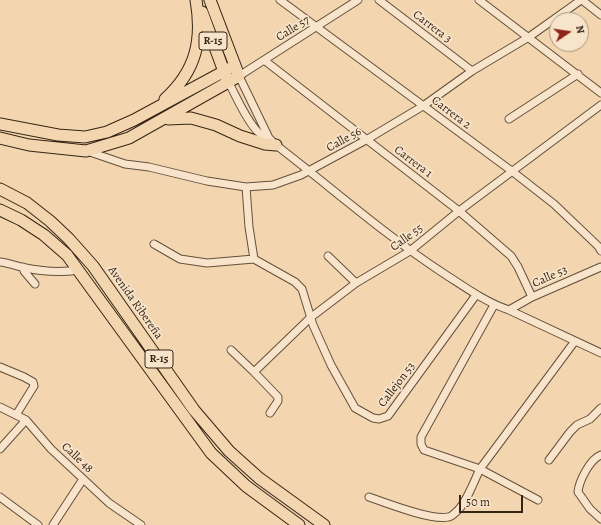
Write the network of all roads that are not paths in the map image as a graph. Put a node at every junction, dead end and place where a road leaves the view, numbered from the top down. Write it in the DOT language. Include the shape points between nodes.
graph roads {
  1 [pos="197,0"];
  2 [pos="210,0"];
  3 [pos="280,0"];
  4 [pos="358,0"];
  5 [pos="380,0"];
  6 [pos="479,0"];
  7 [pos="581,0"];
  8 [pos="601,15"];
  9 [pos="316,27"];
  10 [pos="529,37"];
  11 [pos="264,60"];
  12 [pos="234,66"];
  13 [pos="472,70"];
  14 [pos="224,71"];
  15 [pos="578,74"];
  16 [pos="239,76"];
  17 [pos="229,83"];
  18 [pos="601,93"];
  19 [pos="601,105"];
  20 [pos="423,106"];
  21 [pos="152,110"];
  22 [pos="163,119"];
  23 [pos="510,119"];
  24 [pos="0,124"];
  25 [pos="0,138"];
  26 [pos="366,140"];
  27 [pos="273,141"];
  28 [pos="86,151"];
  29 [pos="310,171"];
  30 [pos="513,172"];
  31 [pos="246,188"];
  32 [pos="0,189"];
  33 [pos="0,210"];
  34 [pos="459,212"];
  35 [pos="154,244"];
  36 [pos="410,251"];
  37 [pos="601,251"];
  38 [pos="328,256"];
  39 [pos="254,259"];
  40 [pos="0,262"];
  41 [pos="23,267"];
  42 [pos="601,267"];
  43 [pos="78,270"];
  44 [pos="356,283"];
  45 [pos="35,284"];
  46 [pos="476,295"];
  47 [pos="532,298"];
  48 [pos="494,305"];
  49 [pos="509,310"];
  50 [pos="310,318"];
  51 [pos="575,341"];
  52 [pos="231,350"];
  53 [pos="601,353"];
  54 [pos="0,367"];
  55 [pos="254,372"];
  56 [pos="0,407"];
  57 [pos="601,408"];
  58 [pos="270,413"];
  59 [pos="16,415"];
  60 [pos="26,420"];
  61 [pos="0,449"];
  62 [pos="601,454"];
  63 [pos="549,460"];
  64 [pos="480,469"];
  65 [pos="83,479"];
  66 [pos="0,497"];
  67 [pos="369,497"];
  68 [pos="538,500"];
  69 [pos="601,519"];
  70 [pos="38,525"];
  71 [pos="53,525"];
  72 [pos="141,525"];
  73 [pos="299,525"];
  74 [pos="324,525"];
  1 -- 14 [label="main road, R-15"];
  1 -- 21 [label="main road" via="199,33 190,68 173,92"];
  2 -- 12 [label="main road, R-15"];
  3 -- 9 [label="street, Carrera 2"];
  4 -- 9 [label="street, Calle 57"];
  5 -- 13 [label="street, Carrera 3"];
  6 -- 10 [label="street"];
  7 -- 8 [label="street"];
  7 -- 10 [label="street, Calle 56"];
  9 -- 11 [label="street, Calle 57"];
  9 -- 20 [label="street, Carrera 2"];
  10 -- 13 [label="street, Calle 56"];
  10 -- 15 [label="street"];
  11 -- 16 [label="street, Calle 57"];
  11 -- 26 [label="street, Carrera 1"];
  12 -- 14 [label="main road, R-15"];
  12 -- 16 [label="main road, R-15"];
  13 -- 20 [label="street, Calle 56"];
  14 -- 17 [label="main road, R-15"];
  14 -- 21 [label="main road, R-15"];
  15 -- 18 [label="street"];
  15 -- 23 [label="street"];
  16 -- 17 [label="main road"];
  16 -- 27 [label="street"];
  17 -- 22 [label="main road"];
  17 -- 27 [label="street" via="257,131"];
  19 -- 30 [label="street, Calle 55"];
  20 -- 26 [label="street, Calle 56"];
  20 -- 30 [label="street, Carrera 2"];
  21 -- 24 [label="main road, R-15" via="107,132 85,137 58,135"];
  22 -- 27 [label="main road" via="191,118 265,144"];
  22 -- 28 [label="main road" via="129,138"];
  25 -- 28 [label="main road" via="29,145"];
  26 -- 29 [label="street, Calle 56"];
  26 -- 34 [label="street, Carrera 1"];
  27 -- 29 [label="street"];
  28 -- 31 [label="street, Calle 56" via="125,164"];
  29 -- 31 [label="street, Calle 56" via="273,185"];
  29 -- 36 [label="street"];
  30 -- 34 [label="street, Calle 55"];
  30 -- 37 [label="street, Carrera 2" via="554,204"];
  31 -- 39 [label="street"];
  32 -- 74 [label="main road, Avenida Ribereña / R-15" via="26,203 50,221 93,266 194,410 229,451 259,478"];
  33 -- 43 [label="main road, R-15" via="44,235 67,255"];
  34 -- 36 [label="street, Calle 55"];
  34 -- 47 [label="street, Carrera 1" via="511,256"];
  35 -- 39 [label="street" via="180,258 207,263"];
  36 -- 44 [label="street, Calle 55"];
  36 -- 46 [label="street"];
  38 -- 44 [label="street"];
  39 -- 50 [label="street, Callejon 53" via="299,285 305,296"];
  40 -- 41 [label="street"];
  41 -- 43 [label="street" via="59,272"];
  41 -- 45 [label="street"];
  42 -- 47 [label="street, Calle 53"];
  43 -- 73 [label="main road, R-15" via="211,454 246,486"];
  44 -- 50 [label="street, Calle 55"];
  46 -- 48 [label="street"];
  46 -- 50 [label="street, Callejon 53" via="388,416 379,419 355,408 331,365"];
  47 -- 49 [label="street, Calle 53"];
  48 -- 49 [label="street"];
  48 -- 64 [label="street" via="421,437 424,450"];
  49 -- 51 [label="street"];
  50 -- 55 [label="street, Calle 55"];
  51 -- 53 [label="street"];
  51 -- 64 [label="street"];
  52 -- 55 [label="street"];
  54 -- 59 [label="street" via="33,382 34,386"];
  55 -- 58 [label="street" via="278,397"];
  56 -- 59 [label="street, Calle 48"];
  57 -- 63 [label="street" via="590,419 577,425"];
  59 -- 60 [label="street, Calle 48"];
  60 -- 61 [label="street"];
  60 -- 65 [label="street, Calle 48" via="51,449"];
  62 -- 69 [label="street" via="592,462 579,484 578,492"];
  64 -- 67 [label="street" via="462,505 457,512 448,517 411,512"];
  64 -- 68 [label="street"];
  65 -- 71 [label="street"];
  65 -- 72 [label="street, Calle 48" via="109,503"];
  66 -- 70 [label="street"];
}
